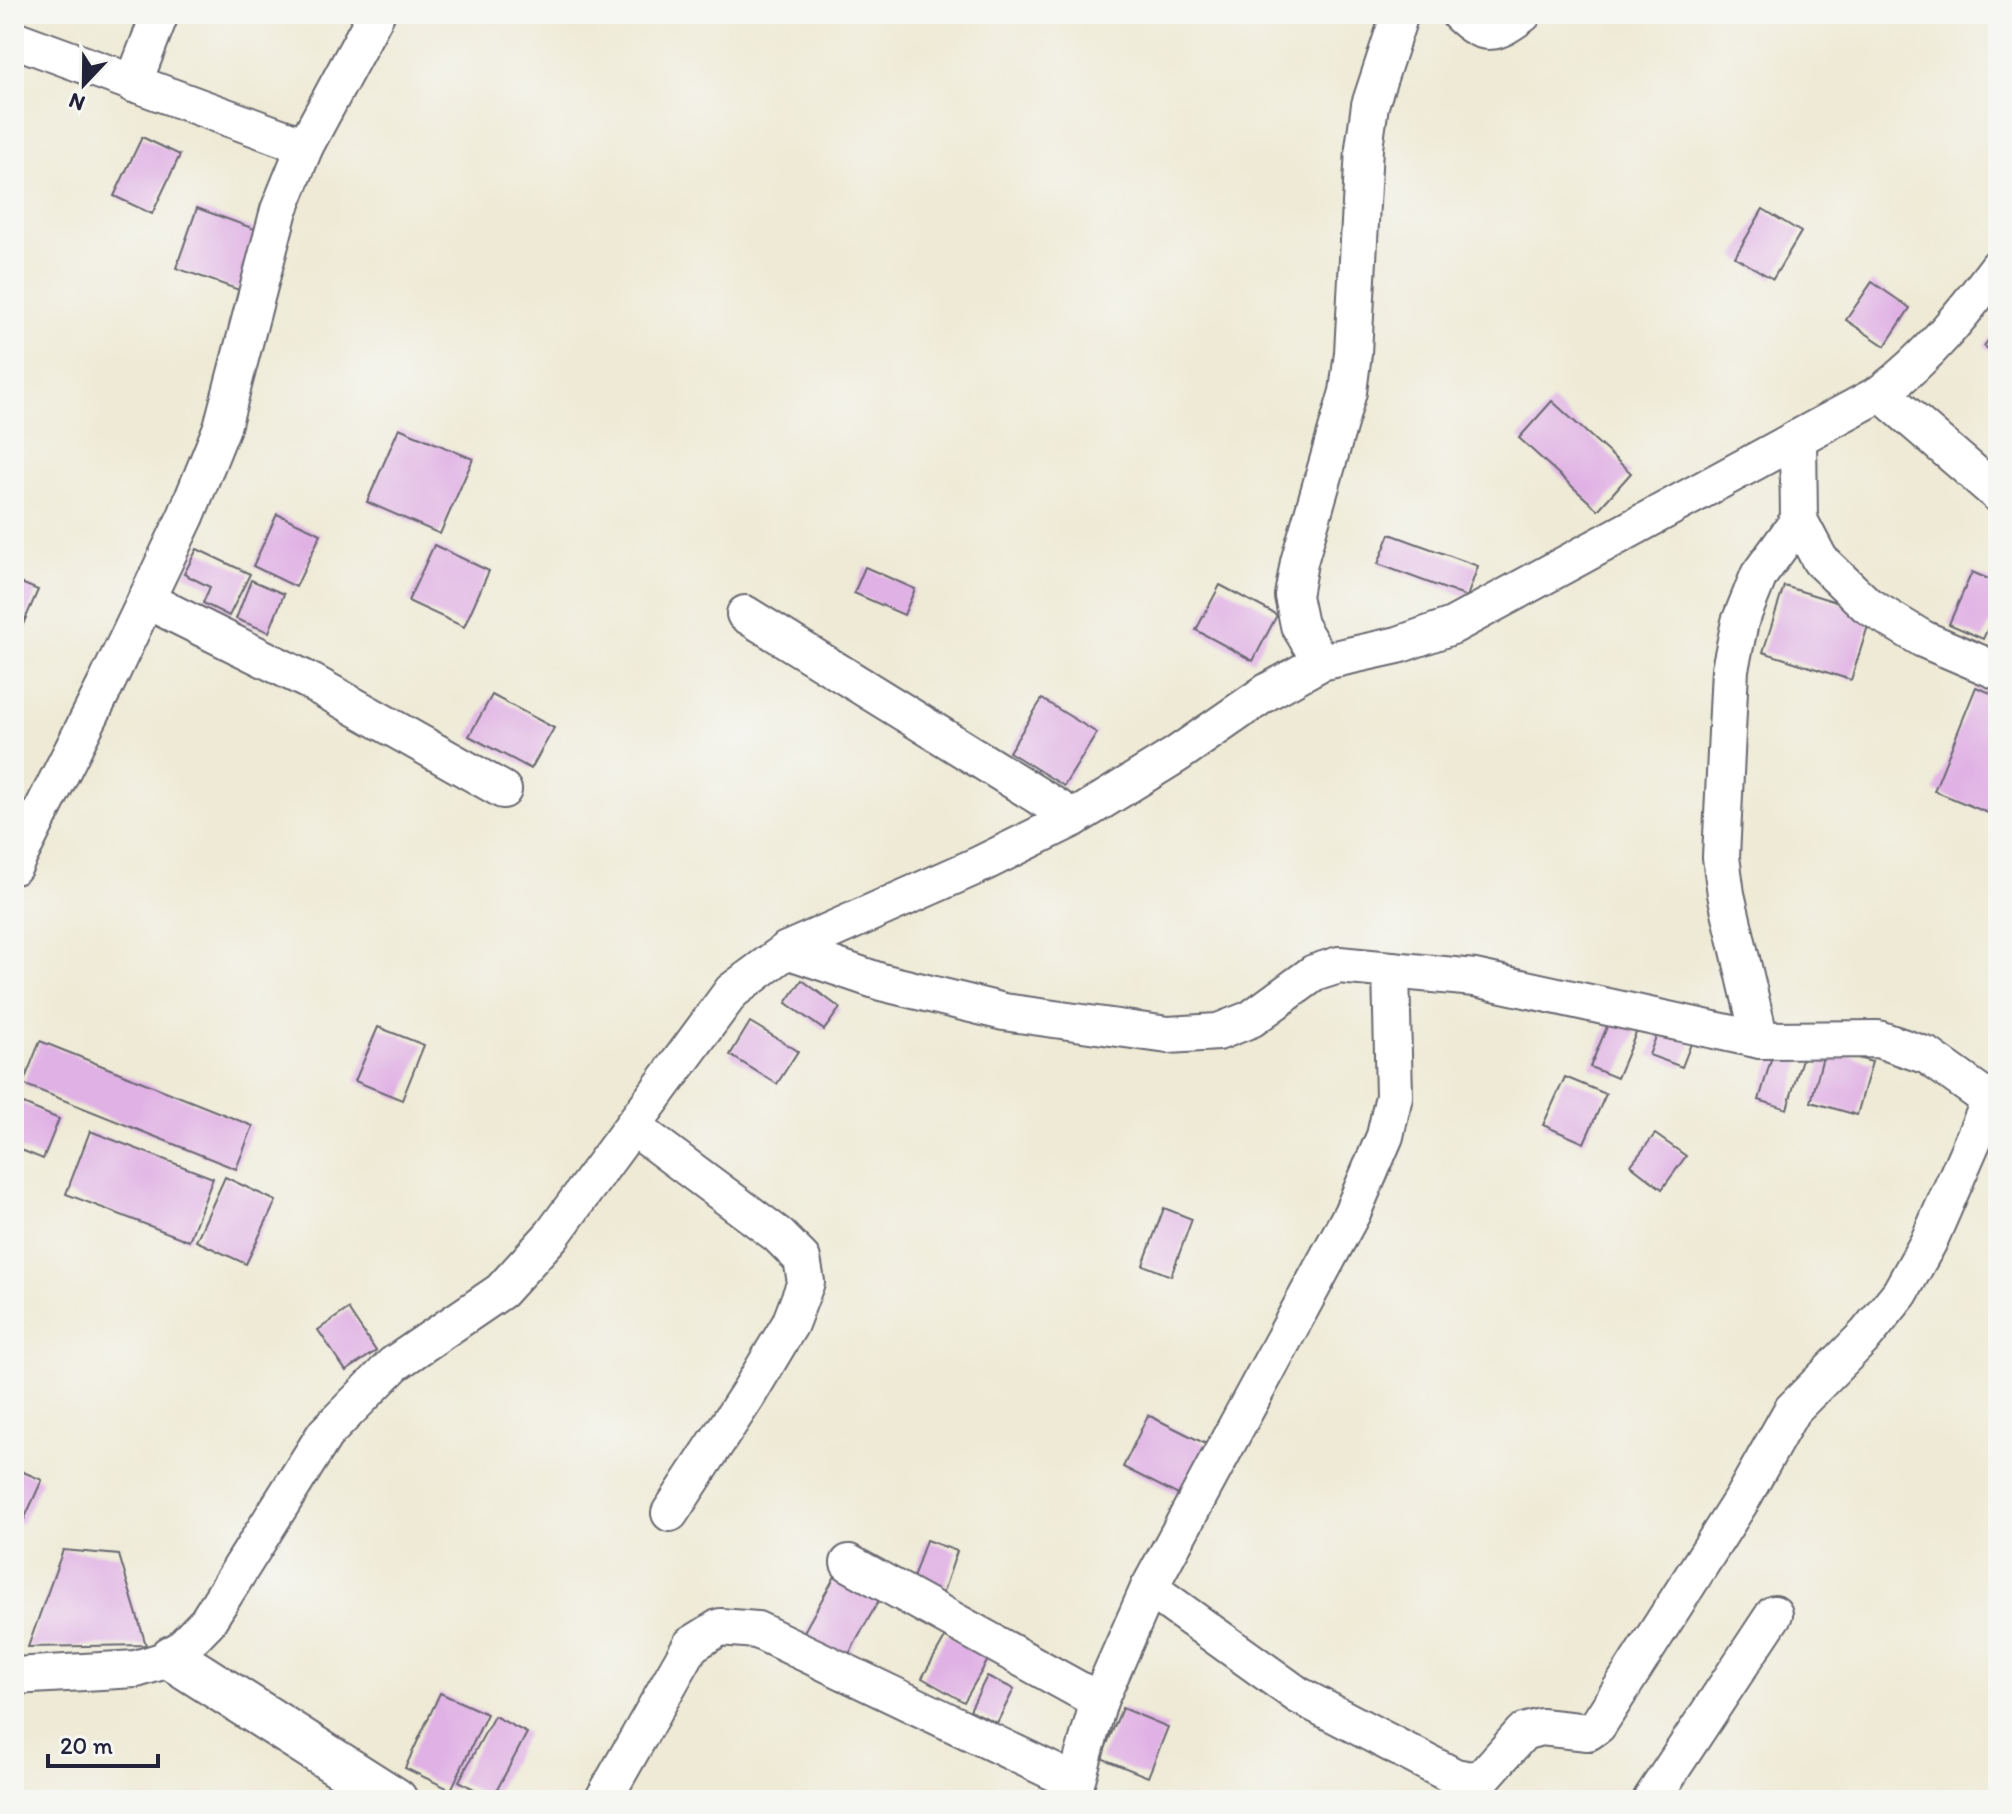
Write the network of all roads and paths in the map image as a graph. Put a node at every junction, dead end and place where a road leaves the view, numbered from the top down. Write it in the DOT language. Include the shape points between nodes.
graph roads {
  1 [pos="160,14"];
  2 [pos="376,14"];
  3 [pos="1400,14"];
  4 [pos="1459,14"];
  5 [pos="1523,14"];
  6 [pos="14,39"];
  7 [pos="133,84"];
  8 [pos="305,146"];
  9 [pos="1998,267"];
  10 [pos="1881,393"];
  11 [pos="1798,438"];
  12 [pos="1998,494"];
  13 [pos="1799,520"];
  14 [pos="146,600"];
  15 [pos="745,614"];
  16 [pos="1321,662"];
  17 [pos="1998,671"];
  18 [pos="503,790"];
  19 [pos="1074,818"];
  20 [pos="14,866"];
  21 [pos="787,950"];
  22 [pos="1391,970"];
  23 [pos="1760,1040"];
  24 [pos="1994,1103"];
  25 [pos="633,1127"];
  26 [pos="670,1513"];
  27 [pos="849,1563"];
  28 [pos="1149,1588"];
  29 [pos="1774,1614"];
  30 [pos="172,1658"];
  31 [pos="14,1676"];
  32 [pos="1099,1701"];
  33 [pos="1450,1789"];
  34 [pos="1073,1791"];
  35 [pos="395,1800"];
  36 [pos="603,1800"];
  37 [pos="1651,1800"];
  1 -- 7 [label="street"];
  2 -- 8 [label="street"];
  3 -- 16 [label="street" via="1370,105 1348,392 1293,596 1299,625"];
  4 -- 5 [label="street" via="1488,32"];
  6 -- 7 [label="street"];
  7 -- 8 [label="street"];
  8 -- 14 [label="street" via="279,210 222,427"];
  9 -- 10 [label="street" via="1954,326"];
  10 -- 11 [label="street"];
  10 -- 12 [label="street"];
  11 -- 13 [label="street"];
  11 -- 16 [label="street" via="1452,626 1398,645"];
  13 -- 17 [label="street" via="1820,560 1867,605 1923,639"];
  13 -- 23 [label="street" via="1759,575 1740,622 1730,669 1721,857"];
  14 -- 18 [label="street" via="311,682"];
  14 -- 20 [label="street"];
  15 -- 19 [label="street"];
  16 -- 19 [label="street"];
  19 -- 21 [label="street"];
  21 -- 22 [label="street" via="881,982 1004,1012 1168,1035 1218,1032 1251,1019 1314,973 1339,965"];
  21 -- 25 [label="street" via="732,991"];
  22 -- 23 [label="street" via="1475,978"];
  22 -- 28 [label="street" via="1394,1096 1385,1136 1352,1213"];
  23 -- 24 [label="street" via="1878,1039 1905,1046"];
  24 -- 33 [label="street" via="1900,1293 1792,1410 1742,1499 1598,1725 1588,1732 1541,1727 1523,1732 1483,1777"];
  25 -- 26 [label="street" via="778,1235 802,1259 806,1282 790,1324 755,1384"];
  25 -- 30 [label="street" via="552,1235 501,1291 394,1364 325,1434 207,1622"];
  27 -- 32 [label="street"];
  28 -- 32 [label="street"];
  28 -- 33 [label="street" via="1298,1695"];
  29 -- 37 [label="street"];
  30 -- 31 [label="street" via="136,1669"];
  30 -- 35 [label="street"];
  32 -- 34 [label="street"];
  34 -- 36 [label="street" via="757,1630 720,1627 691,1645"];
}
